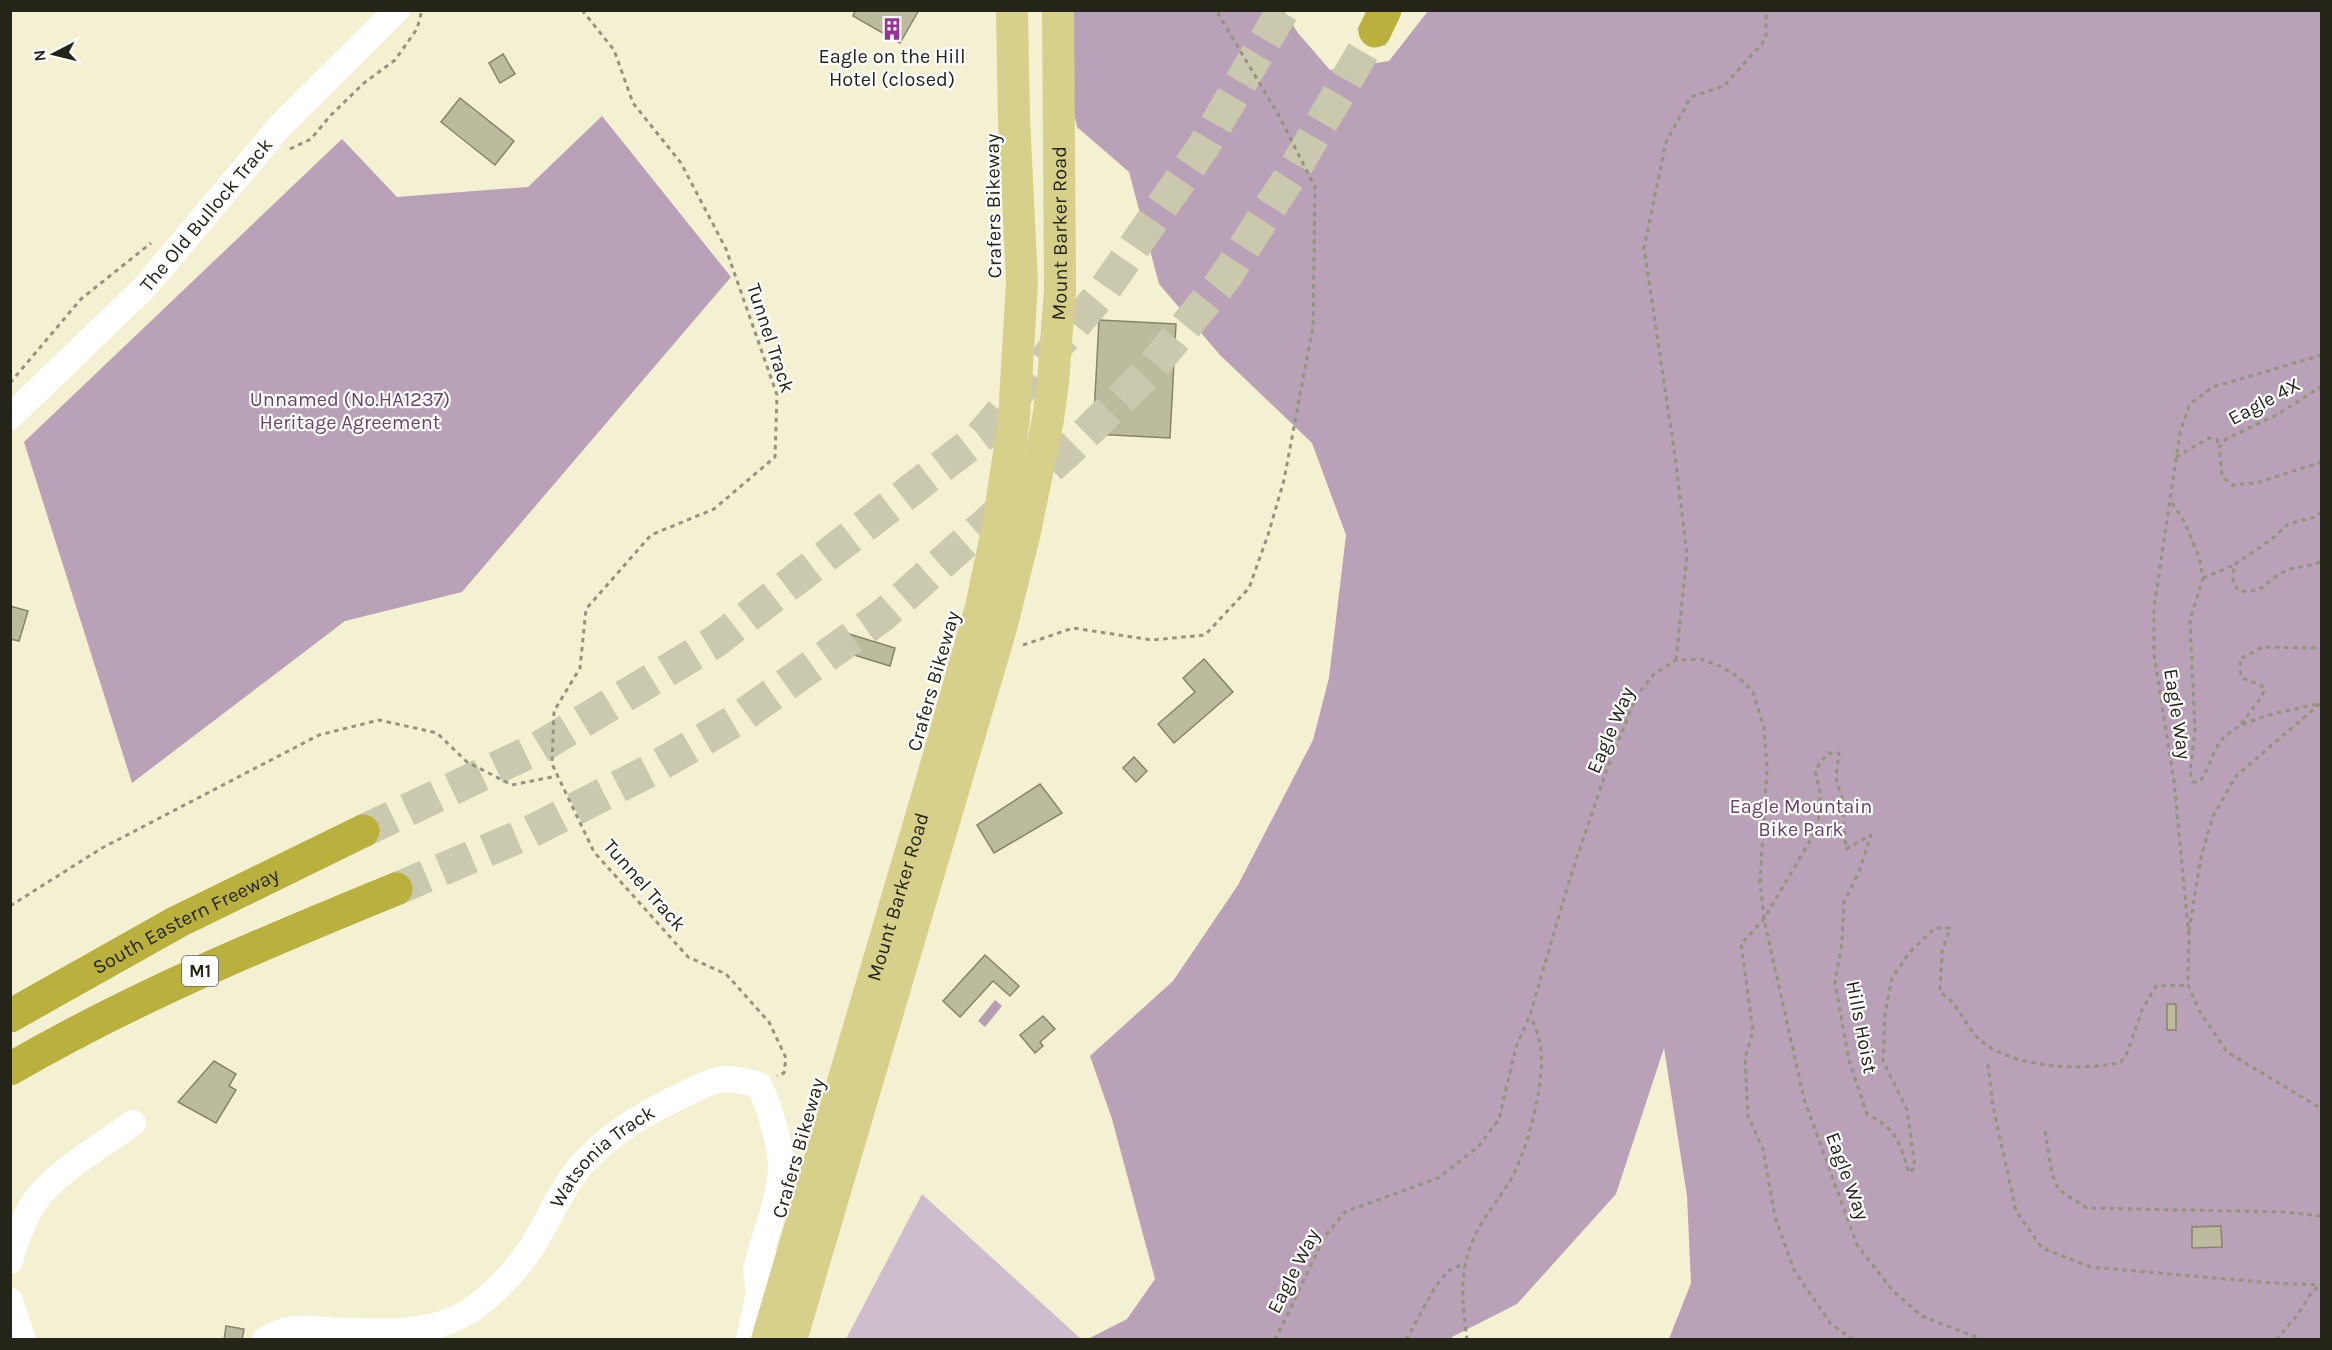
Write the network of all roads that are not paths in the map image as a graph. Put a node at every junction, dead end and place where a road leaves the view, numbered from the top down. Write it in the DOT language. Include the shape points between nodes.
graph roads {
  1 [pos="397,10"];
  2 [pos="1012,10"];
  3 [pos="1058,10"];
  4 [pos="10,417"];
  5 [pos="1010,450"];
  6 [pos="1041,454"];
  7 [pos="363,831"];
  8 [pos="396,889"];
  9 [pos="10,1016"];
  10 [pos="10,1069"];
  11 [pos="133,1123"];
  12 [pos="761,1251"];
  13 [pos="10,1262"];
  14 [pos="795,1286"];
  15 [pos="10,1301"];
  16 [pos="23,1340"];
  17 [pos="265,1340"];
  18 [pos="748,1340"];
  19 [pos="767,1340"];
  20 [pos="791,1340"];
  1 -- 4 [label="street, The Old Bullock Track" via="281,125 146,287"];
  2 -- 5 [label="main road, Mount Barker Road" via="1022,282"];
  3 -- 6 [label="main road, Mount Barker Road" via="1060,290 1053,382"];
  5 -- 6 [label="main road"];
  5 -- 14 [label="main road, Mount Barker Road" via="999,526 978,618"];
  6 -- 14 [label="main road, Mount Barker Road" via="993,657"];
  7 -- 9 [label="highway, South Eastern Freeway" via="177,922"];
  8 -- 10 [label="highway, M1" via="141,998"];
  11 -- 13 [label="street" via="49,1185 31,1207"];
  12 -- 14 [label="street" via="767,1264"];
  12 -- 17 [label="street, Watsonia Track" via="774,1210 781,1166 768,1104 759,1085 730,1079 706,1084 669,1101 597,1148 561,1194 529,1251 501,1285 463,1315 400,1333 295,1329 276,1332"];
  12 -- 18 [label="street" via="756,1270 759,1293"];
  14 -- 19 [label="main road, Mount Barker Road"];
  14 -- 20 [label="main road, Mount Barker Road"];
  15 -- 16 [label="street"];
}
